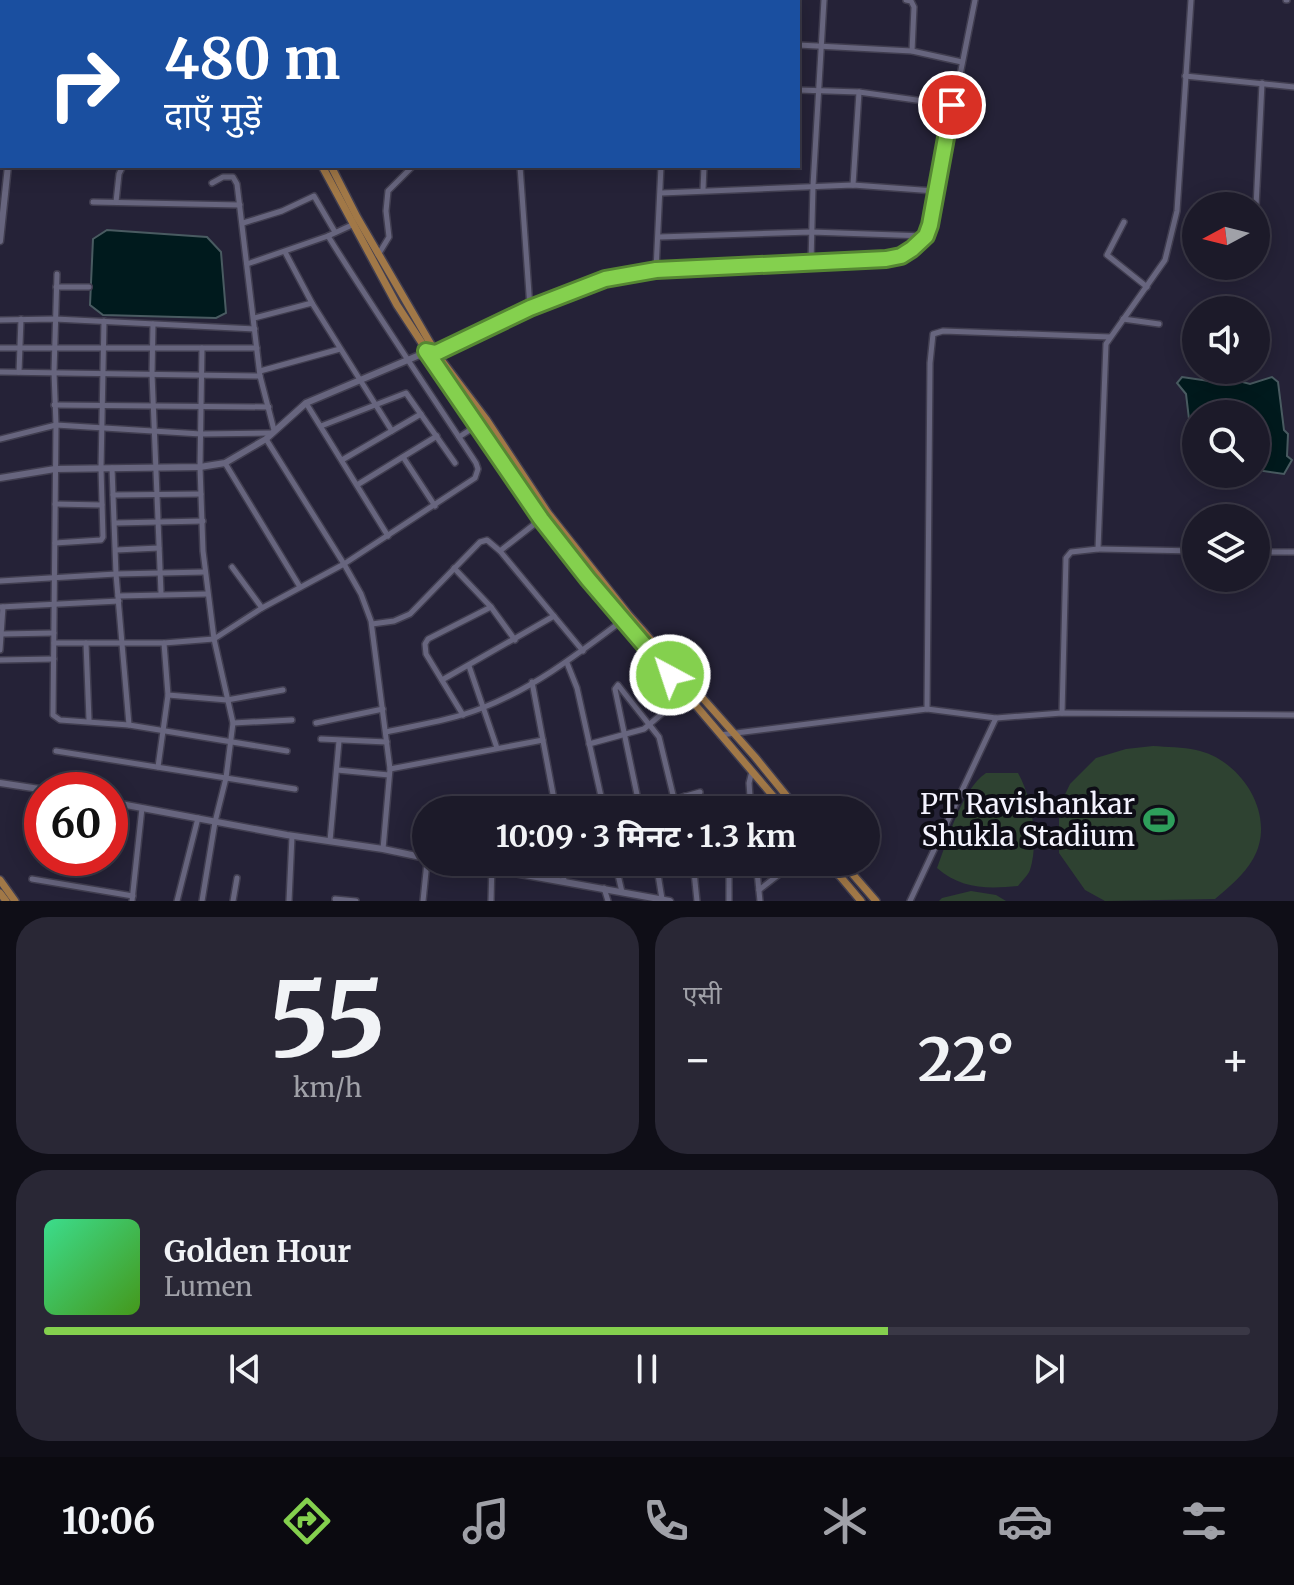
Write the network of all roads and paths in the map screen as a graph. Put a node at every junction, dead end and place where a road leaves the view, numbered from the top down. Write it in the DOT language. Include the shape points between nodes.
graph roads {
  1 [pos="824,0"];
  2 [pos="906,0"];
  3 [pos="975,0"];
  4 [pos="1191,0"];
  5 [pos="800,45"];
  6 [pos="821,46"];
  7 [pos="912,51"];
  8 [pos="962,62"];
  9 [pos="1185,76"];
  10 [pos="1262,83"];
  11 [pos="1294,87"];
  12 [pos="800,90"];
  13 [pos="820,90"];
  14 [pos="859,92"];
  15 [pos="952,105"];
  16 [pos="8,168"];
  17 [pos="122,168"];
  18 [pos="323,168"];
  19 [pos="332,168"];
  20 [pos="411,168"];
  21 [pos="520,168"];
  22 [pos="661,168"];
  23 [pos="704,168"];
  24 [pos="212,183"];
  25 [pos="853,185"];
  26 [pos="813,186"];
  27 [pos="703,190"];
  28 [pos="935,191"];
  29 [pos="1257,192"];
  30 [pos="661,193"];
  31 [pos="93,202"];
  32 [pos="116,202"];
  33 [pos="240,205"];
  34 [pos="1124,222"];
  35 [pos="243,223"];
  36 [pos="352,225"];
  37 [pos="335,232"];
  38 [pos="811,232"];
  39 [pos="328,236"];
  40 [pos="926,236"];
  41 [pos="659,237"];
  42 [pos="0,241"];
  43 [pos="285,252"];
  44 [pos="378,255"];
  45 [pos="811,262"];
  46 [pos="247,264"];
  47 [pos="656,270"];
  48 [pos="57,274"];
  49 [pos="56,287"];
  50 [pos="89,287"];
  51 [pos="1147,287"];
  52 [pos="312,303"];
  53 [pos="530,308"];
  54 [pos="254,318"];
  55 [pos="21,319"];
  56 [pos="55,319"];
  57 [pos="1123,319"];
  58 [pos="0,320"];
  59 [pos="104,321"];
  60 [pos="153,324"];
  61 [pos="1159,324"];
  62 [pos="255,329"];
  63 [pos="1110,337"];
  64 [pos="0,348"];
  65 [pos="20,348"];
  66 [pos="54,348"];
  67 [pos="103,348"];
  68 [pos="152,348"];
  69 [pos="202,348"];
  70 [pos="257,348"];
  71 [pos="340,349"];
  72 [pos="426,351"];
  73 [pos="436,353"];
  74 [pos="409,359"];
  75 [pos="0,372"];
  76 [pos="19,372"];
  77 [pos="54,372"];
  78 [pos="103,373"];
  79 [pos="260,373"];
  80 [pos="152,374"];
  81 [pos="202,375"];
  82 [pos="360,382"];
  83 [pos="306,403"];
  84 [pos="375,404"];
  85 [pos="54,405"];
  86 [pos="102,405"];
  87 [pos="153,406"];
  88 [pos="201,407"];
  89 [pos="269,407"];
  90 [pos="421,414"];
  91 [pos="56,425"];
  92 [pos="321,426"];
  93 [pos="476,426"];
  94 [pos="103,427"];
  95 [pos="155,431"];
  96 [pos="392,431"];
  97 [pos="201,434"];
  98 [pos="271,434"];
  99 [pos="463,434"];
  100 [pos="437,436"];
  101 [pos="0,439"];
  102 [pos="403,457"];
  103 [pos="342,460"];
  104 [pos="225,463"];
  105 [pos="455,463"];
  106 [pos="156,467"];
  107 [pos="200,467"];
  108 [pos="101,468"];
  109 [pos="112,468"];
  110 [pos="55,469"];
  111 [pos="0,478"];
  112 [pos="357,485"];
  113 [pos="157,494"];
  114 [pos="201,494"];
  115 [pos="113,495"];
  116 [pos="55,504"];
  117 [pos="102,505"];
  118 [pos="435,506"];
  119 [pos="541,519"];
  120 [pos="203,521"];
  121 [pos="158,522"];
  122 [pos="115,523"];
  123 [pos="388,536"];
  124 [pos="55,543"];
  125 [pos="159,548"];
  126 [pos="1098,549"];
  127 [pos="116,550"];
  128 [pos="500,551"];
  129 [pos="1182,551"];
  130 [pos="1270,552"];
  131 [pos="1294,552"];
  132 [pos="344,564"];
  133 [pos="232,567"];
  134 [pos="454,568"];
  135 [pos="205,572"];
  136 [pos="160,573"];
  137 [pos="116,574"];
  138 [pos="54,578"];
  139 [pos="0,581"];
  140 [pos="300,587"];
  141 [pos="161,593"];
  142 [pos="207,594"];
  143 [pos="118,598"];
  144 [pos="54,604"];
  145 [pos="2,607"];
  146 [pos="491,607"];
  147 [pos="262,608"];
  148 [pos="554,616"];
  149 [pos="623,620"];
  150 [pos="372,623"];
  151 [pos="54,633"];
  152 [pos="1,634"];
  153 [pos="214,639"];
  154 [pos="515,640"];
  155 [pos="122,641"];
  156 [pos="54,643"];
  157 [pos="86,643"];
  158 [pos="164,643"];
  159 [pos="0,650"];
  160 [pos="583,651"];
  161 [pos="54,659"];
  162 [pos="0,660"];
  163 [pos="567,663"];
  164 [pos="469,666"];
  165 [pos="442,680"];
  166 [pos="532,682"];
  167 [pos="283,690"];
  168 [pos="685,694"];
  169 [pos="168,695"];
  170 [pos="227,700"];
  171 [pos="485,708"];
  172 [pos="383,709"];
  173 [pos="927,709"];
  174 [pos="1062,713"];
  175 [pos="463,715"];
  176 [pos="1294,715"];
  177 [pos="996,718"];
  178 [pos="89,720"];
  179 [pos="292,720"];
  180 [pos="233,723"];
  181 [pos="316,723"];
  182 [pos="650,724"];
  183 [pos="129,725"];
  184 [pos="164,730"];
  185 [pos="386,732"];
  186 [pos="733,732"];
  187 [pos="719,735"];
  188 [pos="625,736"];
  189 [pos="321,739"];
  190 [pos="543,740"];
  191 [pos="339,741"];
  192 [pos="387,742"];
  193 [pos="232,743"];
  194 [pos="589,744"];
  195 [pos="498,749"];
  196 [pos="56,751"];
  197 [pos="287,751"];
  198 [pos="158,767"];
  199 [pos="337,770"];
  200 [pos="752,771"];
  201 [pos="390,772"];
  202 [pos="226,778"];
  203 [pos="0,783"];
  204 [pos="24,787"];
  205 [pos="295,789"];
  206 [pos="700,792"];
  207 [pos="553,796"];
  208 [pos="601,796"];
  209 [pos="636,796"];
  210 [pos="673,796"];
  211 [pos="685,796"];
  212 [pos="750,796"];
  213 [pos="773,796"];
  214 [pos="786,796"];
  215 [pos="128,805"];
  216 [pos="142,808"];
  217 [pos="198,818"];
  218 [pos="215,822"];
  219 [pos="292,836"];
  220 [pos="330,841"];
  221 [pos="383,849"];
  222 [pos="412,856"];
  223 [pos="425,876"];
  224 [pos="492,876"];
  225 [pos="542,876"];
  226 [pos="563,876"];
  227 [pos="618,876"];
  228 [pos="658,876"];
  229 [pos="694,876"];
  230 [pos="729,876"];
  231 [pos="758,876"];
  232 [pos="777,876"];
  233 [pos="840,876"];
  234 [pos="854,876"];
  235 [pos="237,878"];
  236 [pos="32,879"];
  237 [pos="0,880"];
  238 [pos="564,881"];
  239 [pos="604,888"];
  240 [pos="759,890"];
  241 [pos="622,892"];
  242 [pos="0,893"];
  243 [pos="132,898"];
  244 [pos="335,899"];
  245 [pos="662,899"];
  246 [pos="6,901"];
  247 [pos="15,901"];
  248 [pos="177,901"];
  249 [pos="202,901"];
  250 [pos="233,901"];
  251 [pos="289,901"];
  252 [pos="356,901"];
  253 [pos="423,901"];
  254 [pos="491,901"];
  255 [pos="608,901"];
  256 [pos="670,901"];
  257 [pos="697,901"];
  258 [pos="729,901"];
  259 [pos="760,901"];
  260 [pos="861,901"];
  261 [pos="876,901"];
  262 [pos="910,901"];
  1 -- 6 [label="street"];
  2 -- 7 [label="street" via="914,7"];
  3 -- 8 [label="street"];
  4 -- 9 [label="street"];
  5 -- 6 [label="street"];
  6 -- 7 [label="street"];
  6 -- 13 [label="street"];
  7 -- 8 [label="street"];
  8 -- 15 [label="street"];
  9 -- 10 [label="street"];
  9 -- 51 [label="street" via="1177,211 1165,260"];
  10 -- 11 [label="street"];
  10 -- 29 [label="street"];
  12 -- 13 [label="street"];
  13 -- 14 [label="street"];
  13 -- 26 [label="street"];
  14 -- 15 [label="street"];
  14 -- 25 [label="street"];
  15 -- 28 [label="street"];
  16 -- 42 [label="street"];
  17 -- 32 [label="street"];
  18 -- 36 [label="main road"];
  19 -- 44 [label="main road"];
  20 -- 44 [label="street" via="388,191 389,237"];
  21 -- 53 [label="street"];
  22 -- 30 [label="street"];
  23 -- 27 [label="street"];
  24 -- 33 [label="street" via="233,177"];
  25 -- 26 [label="street"];
  25 -- 28 [label="street"];
  26 -- 27 [label="street"];
  26 -- 38 [label="street"];
  27 -- 30 [label="street"];
  28 -- 40 [label="street"];
  30 -- 41 [label="street"];
  31 -- 32 [label="street"];
  32 -- 33 [label="street"];
  33 -- 35 [label="street"];
  34 -- 51 [label="street" via="1107,255"];
  35 -- 37 [label="street" via="314,196"];
  35 -- 46 [label="street"];
  36 -- 37 [label="street"];
  36 -- 72 [label="main road"];
  37 -- 39 [label="street"];
  38 -- 40 [label="street"];
  38 -- 41 [label="street"];
  38 -- 45 [label="street"];
  39 -- 43 [label="street"];
  39 -- 74 [label="street"];
  40 -- 45 [label="street" via="901,256"];
  41 -- 47 [label="street"];
  43 -- 46 [label="street"];
  43 -- 52 [label="street"];
  44 -- 73 [label="main road"];
  45 -- 47 [label="street"];
  46 -- 54 [label="street"];
  47 -- 53 [label="street" via="605,279"];
  48 -- 49 [label="street"];
  49 -- 50 [label="street"];
  49 -- 56 [label="street"];
  51 -- 57 [label="street"];
  52 -- 54 [label="street"];
  52 -- 71 [label="street"];
  53 -- 73 [label="street"];
  54 -- 62 [label="street"];
  55 -- 56 [label="street"];
  55 -- 58 [label="street"];
  55 -- 65 [label="street"];
  56 -- 59 [label="street"];
  56 -- 66 [label="street"];
  57 -- 61 [label="street"];
  57 -- 63 [label="street"];
  59 -- 60 [label="street"];
  59 -- 67 [label="street"];
  60 -- 62 [label="street"];
  60 -- 68 [label="street"];
  62 -- 70 [label="street"];
  63 -- 126 [label="street" via="1103,358"];
  63 -- 173 [label="street" via="933,334"];
  64 -- 65 [label="street"];
  65 -- 66 [label="street"];
  65 -- 76 [label="street"];
  66 -- 67 [label="street"];
  66 -- 77 [label="street"];
  67 -- 68 [label="street"];
  67 -- 78 [label="street"];
  68 -- 69 [label="street"];
  68 -- 80 [label="street"];
  69 -- 70 [label="street"];
  69 -- 81 [label="street"];
  70 -- 79 [label="street"];
  71 -- 79 [label="street"];
  71 -- 82 [label="street"];
  72 -- 73 [label="street"];
  72 -- 74 [label="street"];
  72 -- 93 [label="main road"];
  73 -- 186 [label="main road" via="548,513 628,614"];
  74 -- 82 [label="street"];
  74 -- 99 [label="street"];
  75 -- 76 [label="street"];
  76 -- 77 [label="street"];
  77 -- 78 [label="street"];
  77 -- 85 [label="street"];
  78 -- 80 [label="street"];
  78 -- 86 [label="street"];
  79 -- 81 [label="street"];
  79 -- 89 [label="street"];
  80 -- 81 [label="street"];
  80 -- 87 [label="street"];
  81 -- 88 [label="street"];
  82 -- 83 [label="street"];
  82 -- 84 [label="street"];
  83 -- 92 [label="street"];
  83 -- 98 [label="street"];
  84 -- 90 [label="street" via="406,393"];
  84 -- 92 [label="street"];
  84 -- 96 [label="street"];
  85 -- 86 [label="street"];
  85 -- 91 [label="street"];
  86 -- 87 [label="street"];
  86 -- 94 [label="street"];
  87 -- 88 [label="street"];
  87 -- 95 [label="street"];
  88 -- 89 [label="street"];
  88 -- 97 [label="street"];
  89 -- 98 [label="street"];
  90 -- 96 [label="street"];
  90 -- 100 [label="street"];
  91 -- 94 [label="street"];
  91 -- 101 [label="street"];
  91 -- 110 [label="street"];
  92 -- 103 [label="street"];
  93 -- 99 [label="street"];
  93 -- 119 [label="main road"];
  94 -- 95 [label="street"];
  94 -- 108 [label="street"];
  95 -- 97 [label="street"];
  95 -- 106 [label="street"];
  96 -- 103 [label="street"];
  97 -- 98 [label="street"];
  97 -- 107 [label="street"];
  98 -- 104 [label="street"];
  98 -- 132 [label="street"];
  99 -- 118 [label="street" via="477,474"];
  100 -- 102 [label="street"];
  100 -- 105 [label="street"];
  102 -- 112 [label="street"];
  102 -- 118 [label="street"];
  103 -- 112 [label="street"];
  104 -- 107 [label="street"];
  104 -- 140 [label="street"];
  106 -- 107 [label="street"];
  106 -- 109 [label="street"];
  106 -- 113 [label="street"];
  107 -- 114 [label="street"];
  108 -- 109 [label="street"];
  108 -- 110 [label="street"];
  108 -- 117 [label="street"];
  109 -- 115 [label="street"];
  110 -- 111 [label="street"];
  110 -- 116 [label="street"];
  112 -- 123 [label="street"];
  113 -- 114 [label="street"];
  113 -- 115 [label="street"];
  113 -- 121 [label="street"];
  114 -- 120 [label="street"];
  115 -- 122 [label="street"];
  116 -- 117 [label="street"];
  116 -- 124 [label="street"];
  117 -- 124 [label="street" via="102,539"];
  118 -- 123 [label="street"];
  119 -- 128 [label="street"];
  119 -- 149 [label="main road"];
  120 -- 121 [label="street"];
  120 -- 135 [label="street"];
  121 -- 122 [label="street"];
  121 -- 125 [label="street"];
  122 -- 127 [label="street"];
  123 -- 132 [label="street"];
  124 -- 138 [label="street"];
  125 -- 127 [label="street"];
  125 -- 136 [label="street"];
  126 -- 129 [label="street"];
  126 -- 174 [label="street" via="1071,552 1066,558"];
  127 -- 137 [label="street"];
  128 -- 134 [label="street" via="483,540"];
  128 -- 148 [label="street"];
  130 -- 131 [label="street"];
  132 -- 140 [label="street"];
  132 -- 150 [label="street"];
  133 -- 147 [label="street"];
  134 -- 146 [label="street"];
  134 -- 150 [label="street" via="410,614"];
  135 -- 136 [label="street"];
  135 -- 142 [label="street"];
  136 -- 137 [label="street"];
  136 -- 141 [label="street"];
  137 -- 138 [label="street"];
  137 -- 143 [label="street"];
  138 -- 139 [label="street"];
  138 -- 144 [label="street"];
  140 -- 147 [label="street"];
  141 -- 142 [label="street"];
  141 -- 143 [label="street"];
  142 -- 153 [label="street"];
  143 -- 144 [label="street"];
  143 -- 155 [label="street"];
  144 -- 145 [label="street"];
  144 -- 151 [label="street"];
  145 -- 152 [label="street"];
  146 -- 154 [label="street"];
  146 -- 165 [label="street" via="426,642 426,654"];
  147 -- 153 [label="street"];
  148 -- 154 [label="street"];
  148 -- 160 [label="street"];
  149 -- 160 [label="street"];
  149 -- 168 [label="main road"];
  150 -- 172 [label="street"];
  151 -- 152 [label="street"];
  151 -- 156 [label="street"];
  152 -- 159 [label="street"];
  153 -- 158 [label="street"];
  153 -- 170 [label="street"];
  154 -- 164 [label="street"];
  155 -- 157 [label="street"];
  155 -- 158 [label="street"];
  155 -- 183 [label="street"];
  156 -- 157 [label="street"];
  156 -- 161 [label="street"];
  157 -- 178 [label="street"];
  158 -- 169 [label="street"];
  160 -- 163 [label="street"];
  161 -- 162 [label="street"];
  161 -- 178 [label="street" via="55,718"];
  163 -- 166 [label="street"];
  163 -- 194 [label="street"];
  164 -- 165 [label="street"];
  164 -- 171 [label="street"];
  165 -- 175 [label="street"];
  166 -- 171 [label="street"];
  166 -- 190 [label="street"];
  167 -- 170 [label="street"];
  168 -- 182 [label="street"];
  168 -- 187 [label="main road"];
  169 -- 170 [label="street"];
  169 -- 184 [label="street"];
  170 -- 180 [label="street"];
  171 -- 175 [label="street"];
  171 -- 195 [label="street"];
  172 -- 181 [label="street"];
  172 -- 185 [label="street"];
  173 -- 177 [label="street"];
  173 -- 186 [label="street"];
  174 -- 176 [label="street"];
  174 -- 177 [label="street"];
  175 -- 185 [label="street"];
  177 -- 262 [label="street"];
  178 -- 183 [label="street"];
  179 -- 180 [label="street"];
  180 -- 193 [label="street"];
  182 -- 188 [label="street"];
  182 -- 188 [label="street" via="616,686"];
  182 -- 210 [label="street" via="663,751"];
  183 -- 184 [label="street"];
  184 -- 193 [label="street"];
  184 -- 198 [label="street"];
  185 -- 192 [label="street"];
  186 -- 187 [label="street"];
  186 -- 214 [label="main road"];
  187 -- 200 [label="main road"];
  188 -- 194 [label="street"];
  188 -- 209 [label="street"];
  189 -- 191 [label="street"];
  190 -- 195 [label="street"];
  190 -- 207 [label="street"];
  191 -- 192 [label="street"];
  191 -- 199 [label="street"];
  192 -- 201 [label="street"];
  193 -- 197 [label="street"];
  193 -- 202 [label="street"];
  194 -- 208 [label="street"];
  195 -- 201 [label="street"];
  196 -- 198 [label="street"];
  198 -- 202 [label="street"];
  199 -- 201 [label="street"];
  199 -- 220 [label="street"];
  200 -- 212 [label="street"];
  200 -- 213 [label="main road"];
  201 -- 221 [label="street"];
  202 -- 205 [label="street"];
  202 -- 218 [label="street"];
  203 -- 204 [label="street"];
  206 -- 211 [label="street"];
  215 -- 216 [label="street"];
  216 -- 217 [label="street"];
  216 -- 243 [label="street"];
  217 -- 218 [label="street"];
  217 -- 248 [label="street"];
  218 -- 219 [label="street"];
  218 -- 249 [label="street"];
  219 -- 220 [label="street"];
  219 -- 251 [label="street"];
  220 -- 221 [label="street"];
  221 -- 222 [label="street"];
  223 -- 253 [label="street"];
  224 -- 254 [label="street"];
  225 -- 238 [label="street"];
  226 -- 238 [label="street"];
  227 -- 241 [label="street"];
  228 -- 245 [label="street"];
  229 -- 257 [label="street"];
  230 -- 258 [label="street"];
  231 -- 240 [label="street"];
  232 -- 240 [label="street"];
  233 -- 260 [label="main road"];
  234 -- 261 [label="main road"];
  235 -- 250 [label="street"];
  236 -- 243 [label="street"];
  237 -- 247 [label="main road"];
  238 -- 239 [label="street"];
  239 -- 241 [label="street"];
  239 -- 255 [label="street"];
  240 -- 259 [label="street"];
  241 -- 245 [label="street"];
  242 -- 246 [label="main road"];
  244 -- 252 [label="street"];
  245 -- 256 [label="street"];
}
